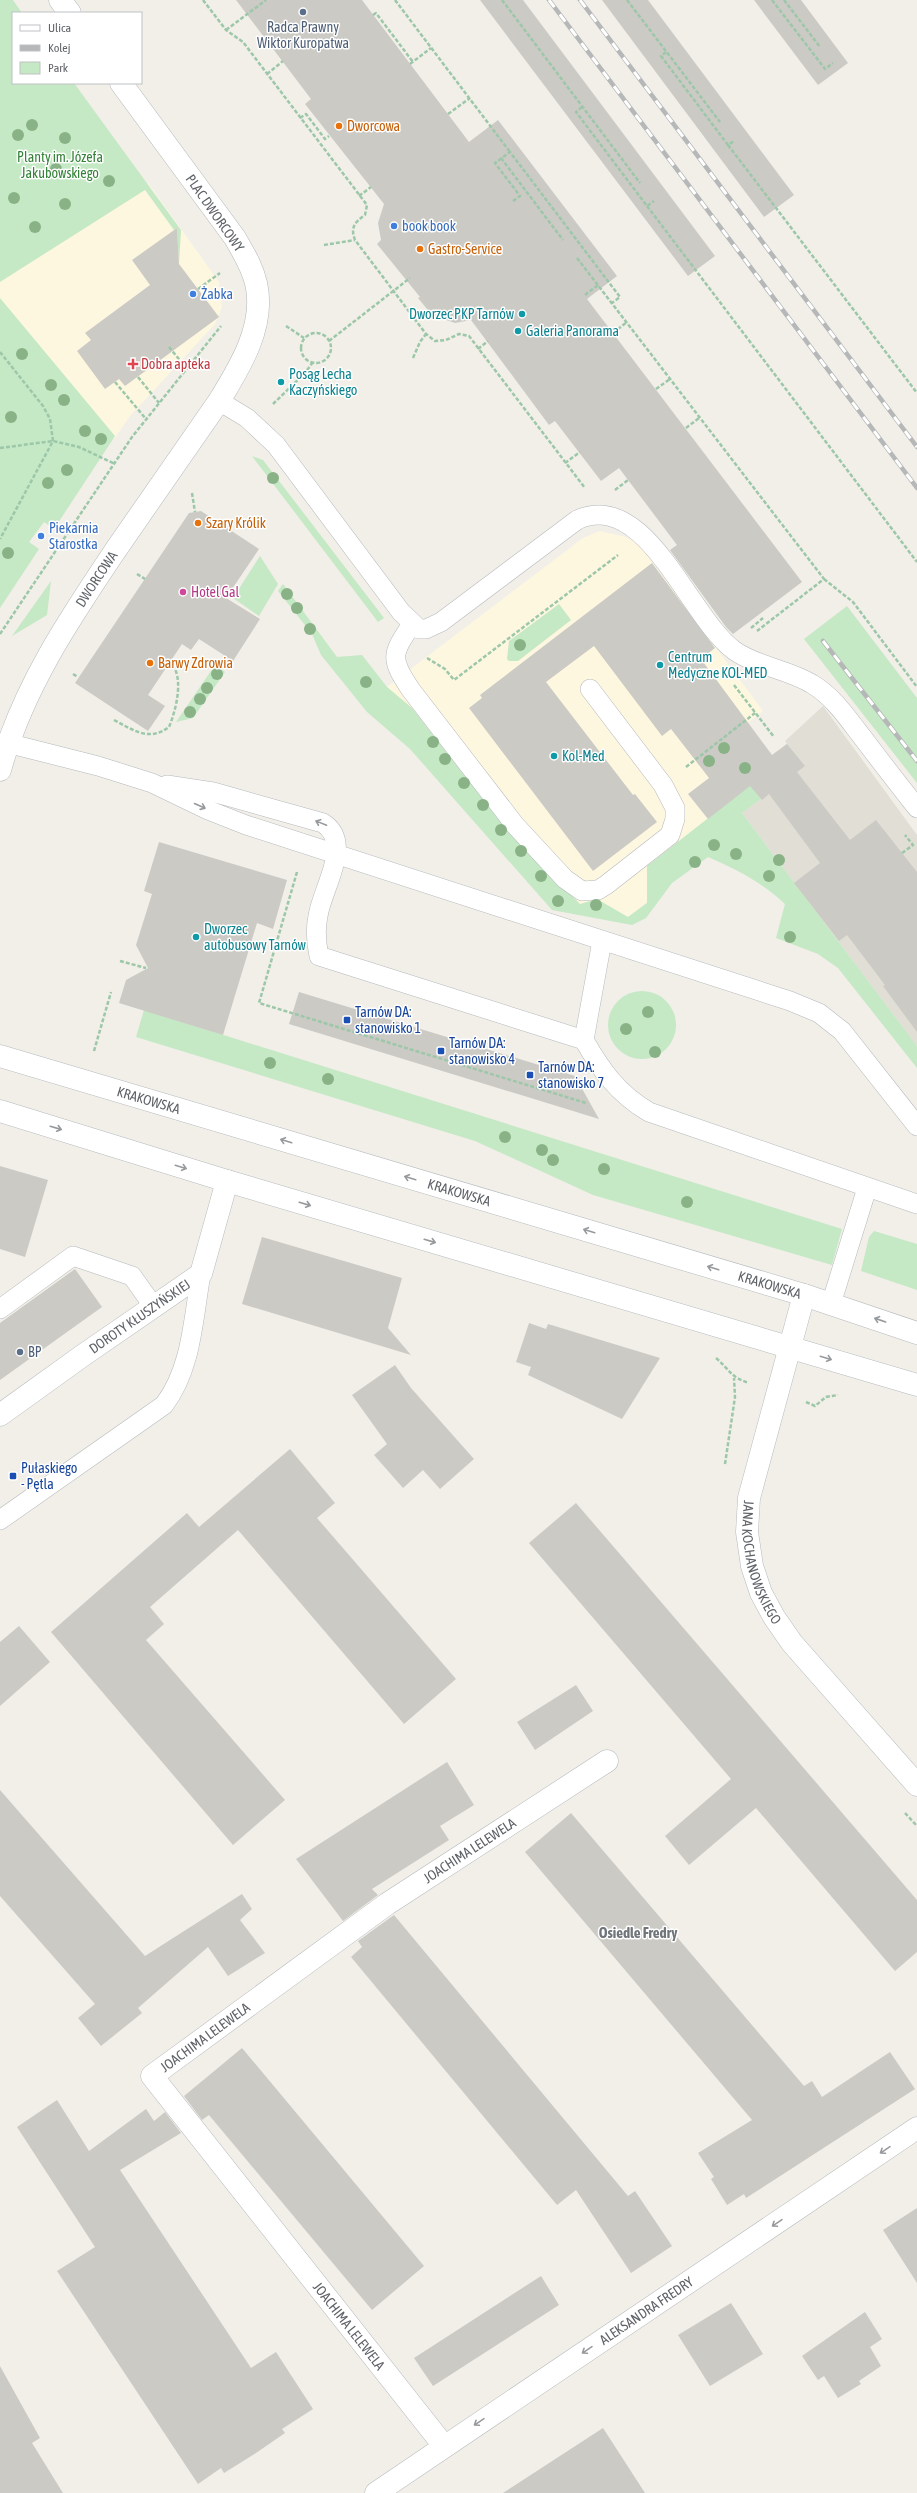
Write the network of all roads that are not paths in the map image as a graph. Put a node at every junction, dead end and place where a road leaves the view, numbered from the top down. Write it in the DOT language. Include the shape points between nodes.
graph roads {
  1 [pos="60,0"];
  2 [pos="69,12"];
  3 [pos="122,84"];
  4 [pos="218,401"];
  5 [pos="412,624"];
  6 [pos="590,689"];
  7 [pos="7,744"];
  8 [pos="0,770"];
  9 [pos="152,783"];
  10 [pos="917,808"];
  11 [pos="336,854"];
  12 [pos="602,941"];
  13 [pos="584,1040"];
  14 [pos="0,1056"];
  15 [pos="0,1111"];
  16 [pos="917,1126"];
  17 [pos="227,1181"];
  18 [pos="867,1188"];
  19 [pos="917,1204"];
  20 [pos="201,1274"];
  21 [pos="804,1295"];
  22 [pos="831,1304"];
  23 [pos="154,1306"];
  24 [pos="0,1309"];
  25 [pos="917,1333"];
  26 [pos="788,1347"];
  27 [pos="917,1385"];
  28 [pos="0,1415"];
  29 [pos="0,1520"];
  30 [pos="607,1761"];
  31 [pos="917,1784"];
  32 [pos="917,2128"];
  33 [pos="444,2446"];
  34 [pos="376,2493"];
  1 -- 2 [label="street"];
  3 -- 4 [label="street, PLAC DWORCOWY" via="235,238 256,282 257,316 250,341 244,357"];
  4 -- 5 [label="lane" via="257,427 276,445"];
  4 -- 7 [label="street, DWORCOWA" via="47,655"];
  5 -- 6 [label="lane" via="396,649 395,658 402,676 515,825 574,887 582,891 598,890 670,835 675,819 675,808 663,785"];
  5 -- 10 [label="lane" via="419,629 426,629 441,622 577,520 601,514 616,517 641,533 716,631 734,650 812,684 832,699"];
  7 -- 8 [label="street, DWORCOWA"];
  7 -- 9 [label="lane" via="98,766"];
  9 -- 11 [label="lane, one-way" via="208,810"];
  11 -- 9 [label="lane, one-way" via="337,843 334,833 323,823 213,792"];
  11 -- 12 [label="lane"];
  11 -- 13 [label="lane" via="318,914 315,936 319,956"];
  12 -- 13 [label="lane"];
  12 -- 16 [label="lane" via="790,1001 831,1021 852,1042"];
  13 -- 18 [label="lane" via="606,1077 632,1103 649,1112"];
  21 -- 14 [label="street, KRAKOWSKA, one-way"];
  15 -- 17 [label="street, one-way"];
  17 -- 20 [label="street, DOROTY KŁUSZYŃSKIEJ"];
  17 -- 26 [label="street, one-way"];
  18 -- 19 [label="lane"];
  18 -- 22 [label="lane"];
  20 -- 23 [label="street, DOROTY KŁUSZYŃSKIEJ"];
  20 -- 29 [label="lane" via="184,1372 177,1389 164,1405"];
  21 -- 22 [label="street, KRAKOWSKA"];
  21 -- 26 [label="street, JANA KOCHANOWSKIEGO"];
  25 -- 22 [label="street, KRAKOWSKA, one-way"];
  23 -- 24 [label="lane" via="132,1276 73,1256"];
  23 -- 28 [label="street, DOROTY KŁUSZYŃSKIEJ"];
  26 -- 27 [label="street, one-way"];
  26 -- 31 [label="street, JANA KOCHANOWSKIEGO" via="779,1392 749,1498 746,1532 752,1566 761,1593 792,1643"];
  30 -- 33 [label="street, JOACHIMA LELEWELA" via="387,1904 152,2076"];
  32 -- 33 [label="street, ALEKSANDRA FREDRY, one-way"];
  33 -- 34 [label="street, ALEKSANDRA FREDRY"];
}
